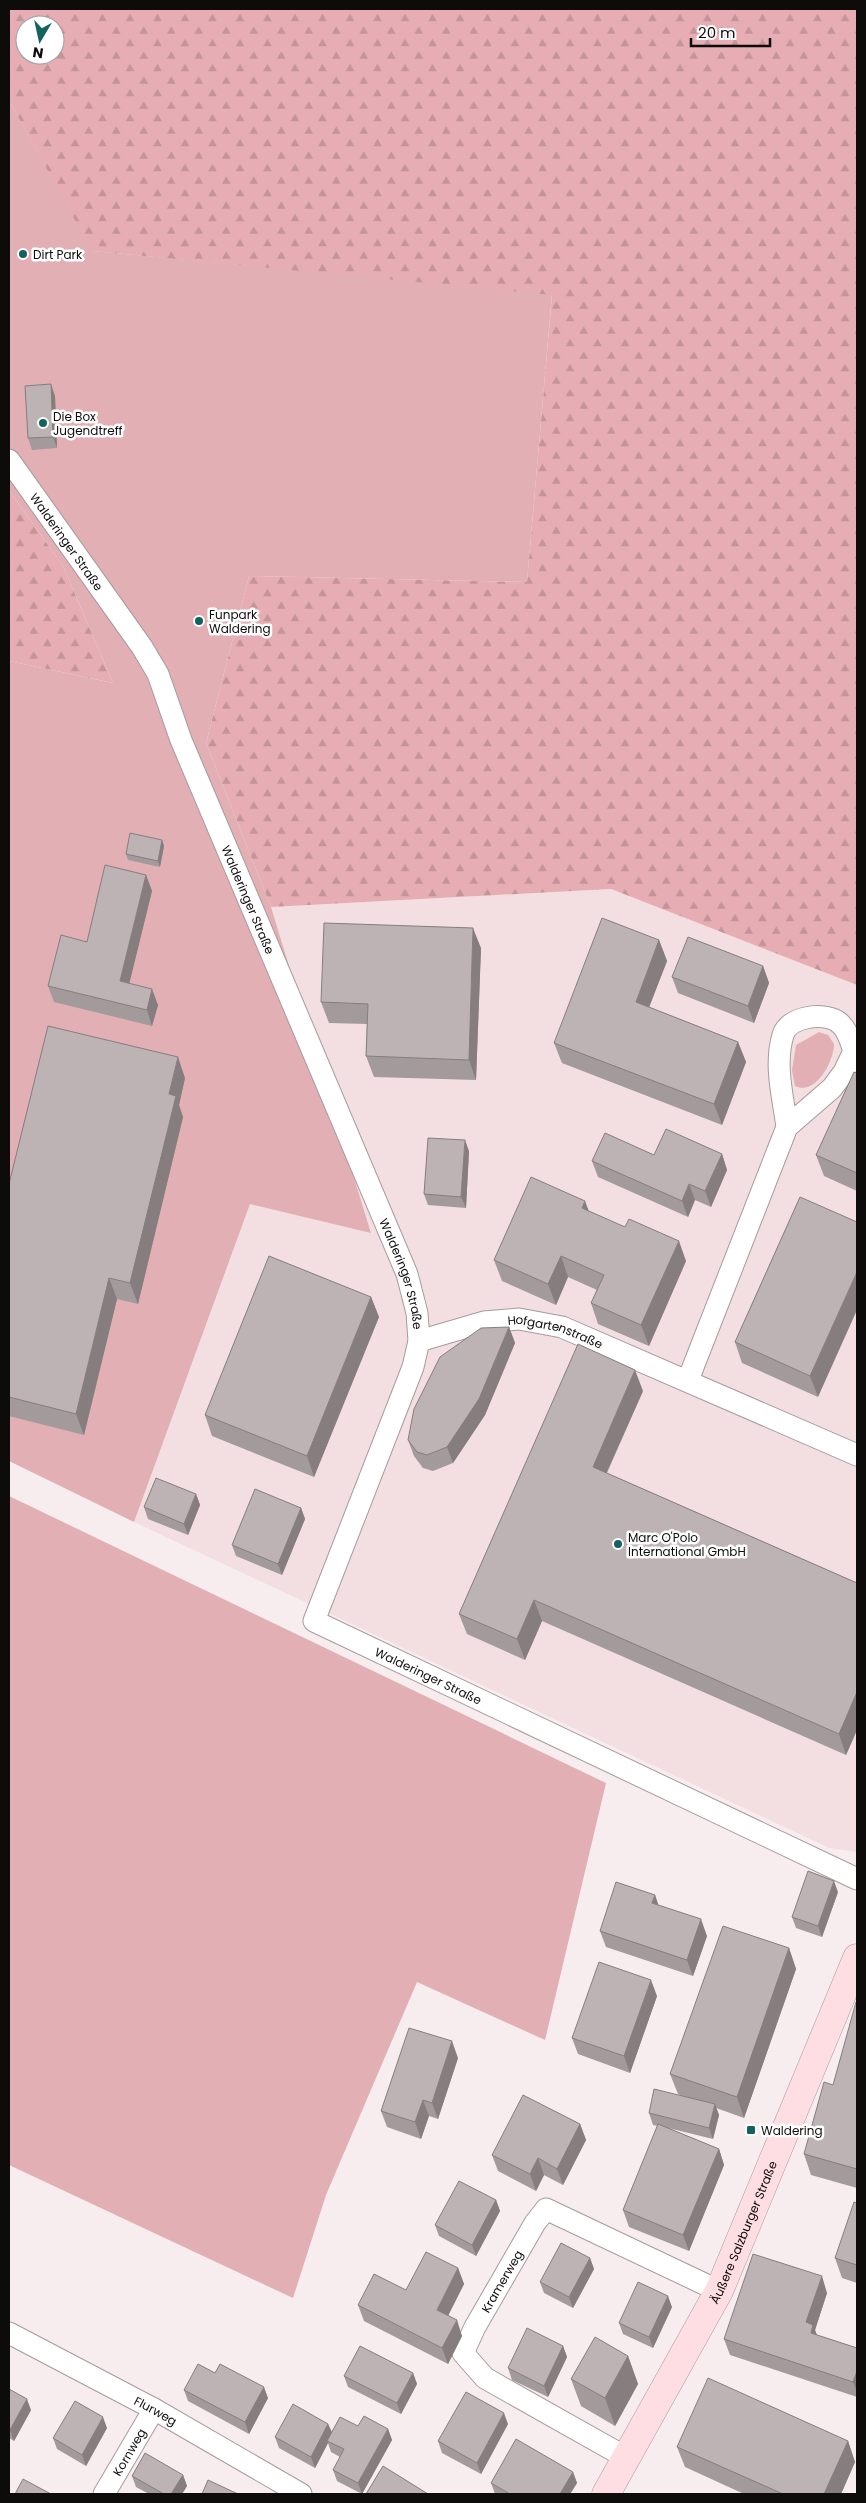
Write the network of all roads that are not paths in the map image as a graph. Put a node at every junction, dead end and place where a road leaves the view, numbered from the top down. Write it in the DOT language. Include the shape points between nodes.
graph roads {
  1 [pos="9,460"];
  2 [pos="787,1127"];
  3 [pos="419,1341"];
  4 [pos="688,1380"];
  5 [pos="857,1455"];
  6 [pos="857,1879"];
  7 [pos="855,1967"];
  8 [pos="719,2291"];
  9 [pos="9,2333"];
  10 [pos="154,2409"];
  11 [pos="627,2458"];
  12 [pos="104,2494"];
  13 [pos="301,2494"];
  14 [pos="606,2494"];
  1 -- 3 [label="street, Walderinger Straße" via="130,628 158,674 181,740 407,1274 417,1313"];
  2 -- 2 [label="street" via="832,1088 854,1051 847,1033 836,1021 812,1016 795,1022 783,1032 777,1057"];
  2 -- 4 [label="street"];
  3 -- 4 [label="street, Hofgartenstraße" via="484,1322 519,1319 562,1327"];
  3 -- 6 [label="street, Walderinger Straße" via="412,1367 314,1621"];
  4 -- 5 [label="street, Hofgartenstraße"];
  7 -- 8 [label="main road, Äußere Salzburger Straße"];
  8 -- 11 [label="main road, Äußere Salzburger Straße"];
  8 -- 11 [label="street, Kramerweg" via="546,2209 475,2327 463,2353 484,2378"];
  9 -- 10 [label="street, Flurweg"];
  10 -- 12 [label="street, Kornweg"];
  10 -- 13 [label="street, Flurweg"];
  11 -- 14 [label="main road, Äußere Salzburger Straße"];
}
